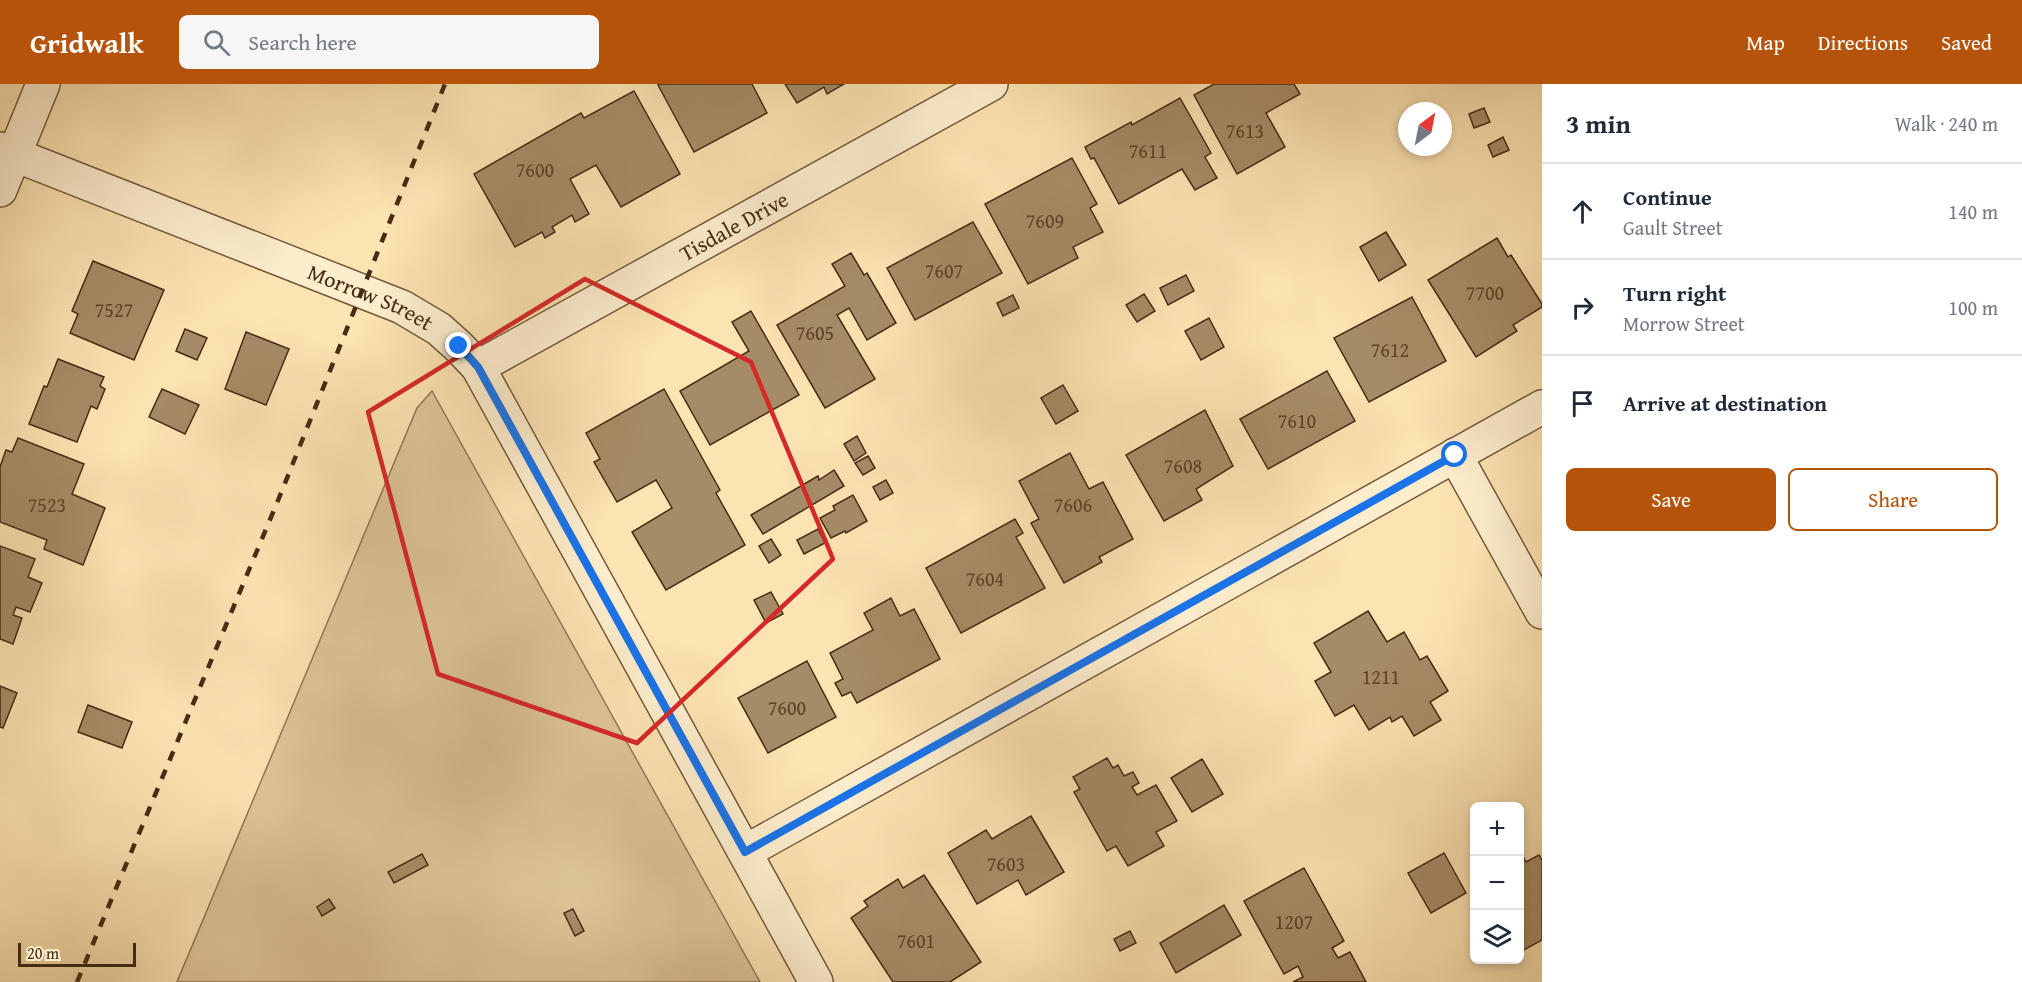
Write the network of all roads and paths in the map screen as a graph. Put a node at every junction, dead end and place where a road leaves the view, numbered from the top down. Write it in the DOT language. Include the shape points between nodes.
graph roads {
  1 [pos="43,84"];
  2 [pos="991,84"];
  3 [pos="7,152"];
  4 [pos="0,190"];
  5 [pos="478,367"];
  6 [pos="1542,407"];
  7 [pos="1455,455"];
  8 [pos="1542,612"];
  9 [pos="745,852"];
  10 [pos="816,982"];
  1 -- 3 [label="street"];
  2 -- 5 [label="street, Tisdale Drive"];
  3 -- 4 [label="street"];
  3 -- 5 [label="street, Morrow Street" via="402,307 439,329"];
  5 -- 9 [label="street, Morrow Street"];
  6 -- 7 [label="street"];
  7 -- 8 [label="street"];
  7 -- 9 [label="street"];
  9 -- 10 [label="street, Morrow Street"];
}
